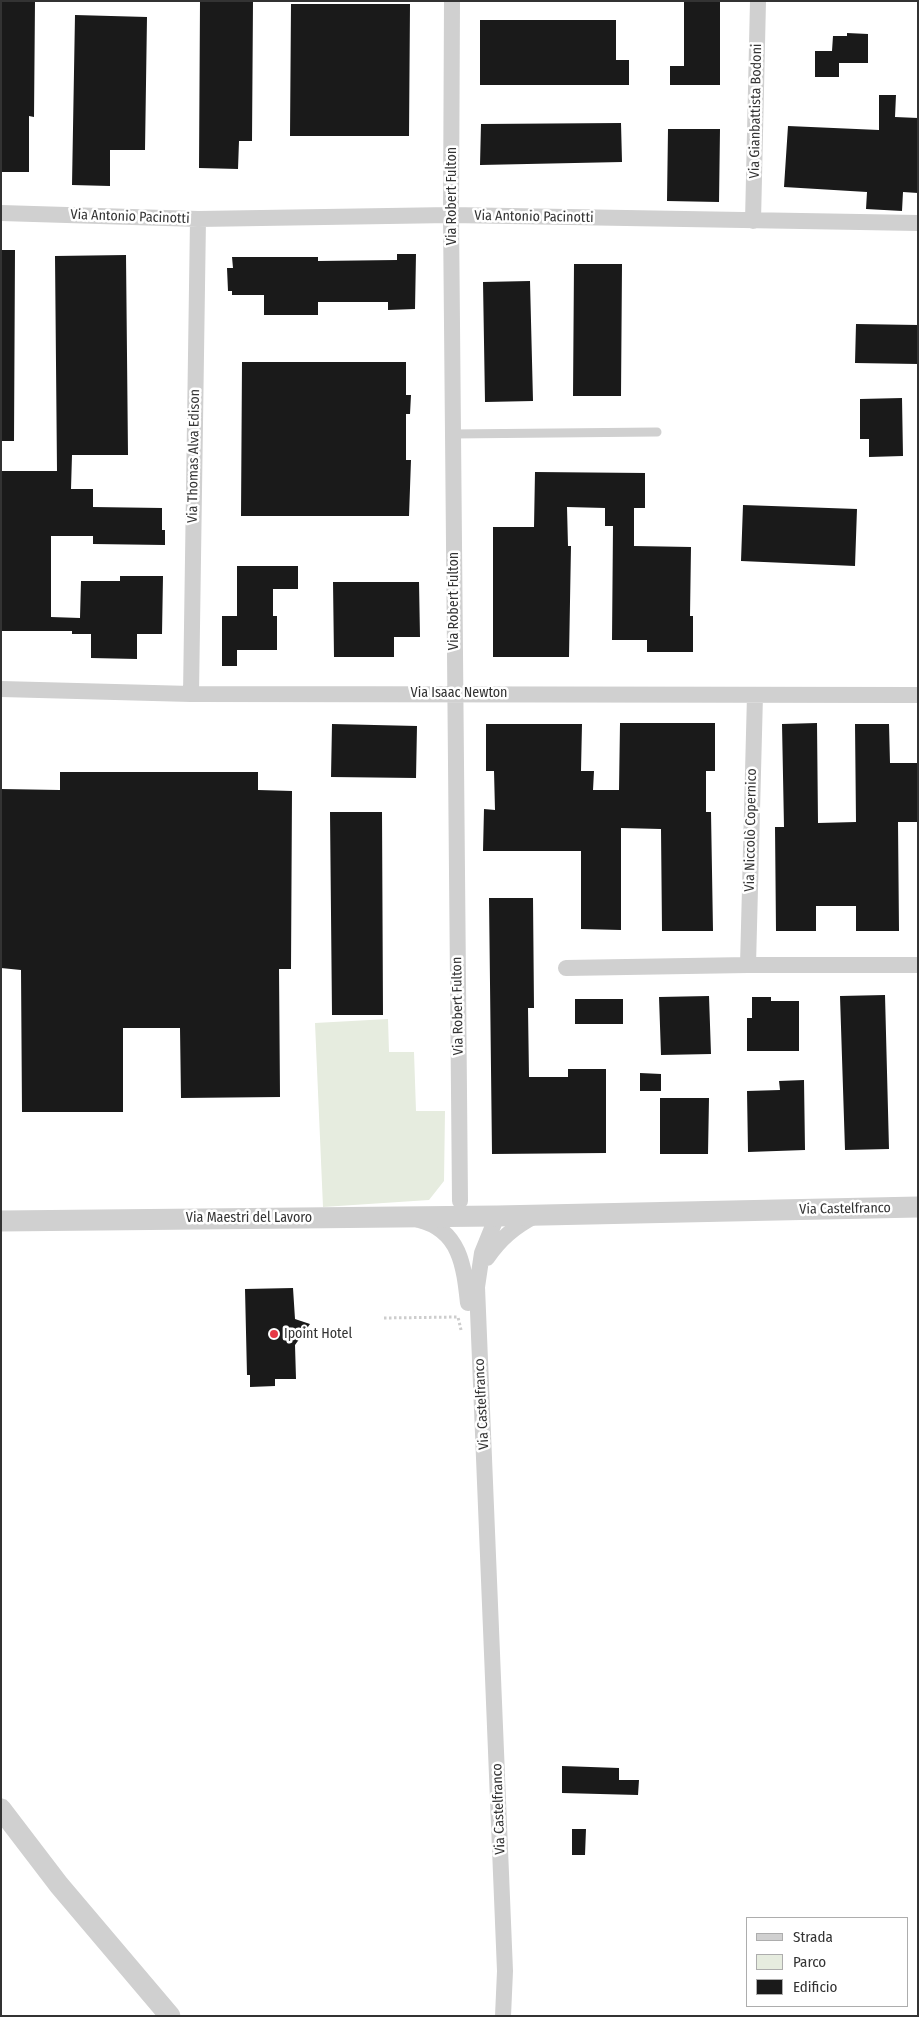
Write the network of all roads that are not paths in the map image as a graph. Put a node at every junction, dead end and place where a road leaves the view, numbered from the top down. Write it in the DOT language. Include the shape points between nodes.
graph roads {
  1 [pos="452,1"];
  2 [pos="758,1"];
  3 [pos="1,213"];
  4 [pos="451,215"];
  5 [pos="198,219"];
  6 [pos="753,220"];
  7 [pos="918,223"];
  8 [pos="657,432"];
  9 [pos="453,434"];
  10 [pos="1,689"];
  11 [pos="454,693"];
  12 [pos="191,694"];
  13 [pos="755,695"];
  14 [pos="918,695"];
  15 [pos="748,965"];
  16 [pos="918,965"];
  17 [pos="566,968"];
  18 [pos="460,1200"];
  19 [pos="918,1208"];
  20 [pos="536,1215"];
  21 [pos="402,1216"];
  22 [pos="497,1216"];
  23 [pos="1,1221"];
  24 [pos="478,1270"];
  25 [pos="480,1357"];
  26 [pos="1,1809"];
  27 [pos="170,2016"];
  28 [pos="503,2016"];
  1 -- 4 [label="street, Via Robert Fulton"];
  2 -- 6 [label="street, Via Gianbattista Bodoni"];
  3 -- 5 [label="street, Via Antonio Pacinotti"];
  4 -- 5 [label="street, Via Antonio Pacinotti"];
  4 -- 6 [label="street, Via Antonio Pacinotti"];
  4 -- 9 [label="street, Via Robert Fulton"];
  5 -- 12 [label="street, Via Thomas Alva Edison"];
  6 -- 7 [label="street, Via Antonio Pacinotti"];
  8 -- 9 [label="lane"];
  9 -- 11 [label="street, Via Robert Fulton"];
  10 -- 12 [label="street, Via Isaac Newton"];
  11 -- 12 [label="street, Via Isaac Newton"];
  11 -- 13 [label="street, Via Isaac Newton"];
  11 -- 18 [label="street, Via Robert Fulton"];
  13 -- 14 [label="street, Via Isaac Newton"];
  13 -- 15 [label="street, Via Niccolò Copernico"];
  15 -- 16 [label="street"];
  15 -- 17 [label="street"];
  19 -- 20 [label="street, Via Castelfranco"];
  20 -- 22 [label="street, Via Castelfranco"];
  20 -- 24 [label="street" via="512,1228"];
  21 -- 22 [label="street, Via Maestri del Lavoro"];
  21 -- 23 [label="street, Via Maestri del Lavoro"];
  21 -- 25 [label="street" via="443,1229 455,1246 463,1262 469,1312"];
  22 -- 24 [label="street, Via Castelfranco"];
  24 -- 25 [label="street, Via Castelfranco"];
  25 -- 28 [label="street, Via Castelfranco" via="505,1970"];
  26 -- 27 [label="street" via="59,1885"];
}
